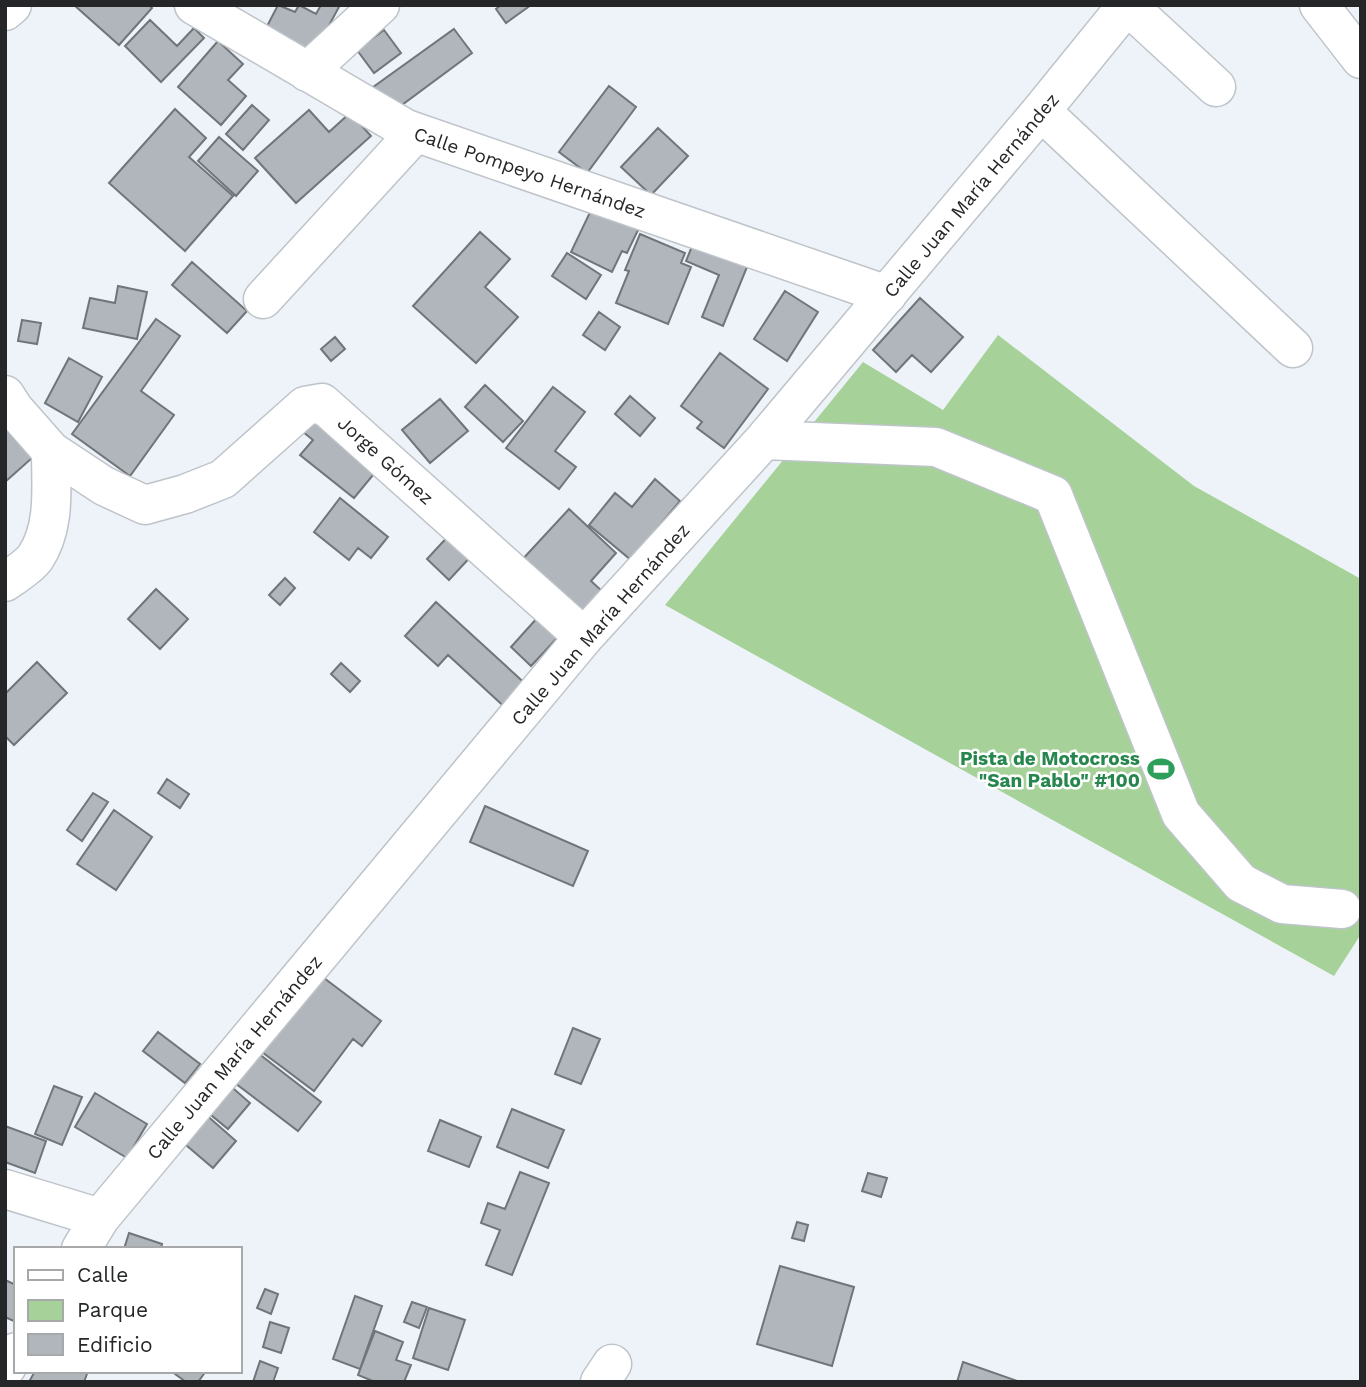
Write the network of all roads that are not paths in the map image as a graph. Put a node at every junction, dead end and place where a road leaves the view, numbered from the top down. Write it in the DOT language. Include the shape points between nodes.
graph roads {
  1 [pos="12,5"];
  2 [pos="194,5"];
  3 [pos="380,5"];
  4 [pos="1127,5"];
  5 [pos="1319,5"];
  6 [pos="5,11"];
  7 [pos="1361,59"];
  8 [pos="307,72"];
  9 [pos="1216,87"];
  10 [pos="1041,111"];
  11 [pos="406,129"];
  12 [pos="887,295"];
  13 [pos="263,299"];
  14 [pos="1293,348"];
  15 [pos="5,395"];
  16 [pos="764,440"];
  17 [pos="51,451"];
  18 [pos="5,582"];
  19 [pos="584,637"];
  20 [pos="1342,909"];
  21 [pos="5,1189"];
  22 [pos="91,1233"];
  1 -- 6 [label="street"];
  2 -- 8 [label="street, Calle Pompeyo Hernández"];
  3 -- 8 [label="street"];
  4 -- 9 [label="street"];
  4 -- 10 [label="street, Calle Juan María Hernández"];
  5 -- 7 [label="street"];
  8 -- 11 [label="street, Calle Pompeyo Hernández"];
  10 -- 12 [label="street, Calle Juan María Hernández"];
  10 -- 14 [label="street"];
  11 -- 12 [label="street, Calle Pompeyo Hernández"];
  11 -- 13 [label="street" via="407,142"];
  12 -- 16 [label="street, Calle Juan María Hernández"];
  15 -- 17 [label="street, Jorge Gómez"];
  16 -- 19 [label="street, Calle Juan María Hernández"];
  16 -- 20 [label="street" via="936,447 1053,495 1181,814 1241,883 1282,904"];
  17 -- 18 [label="street" via="47,536 34,560"];
  17 -- 19 [label="street, Jorge Gómez" via="104,486 145,505 223,479 305,406 322,403"];
  19 -- 22 [label="street, Calle Juan María Hernández"];
  21 -- 22 [label="street"];
}
